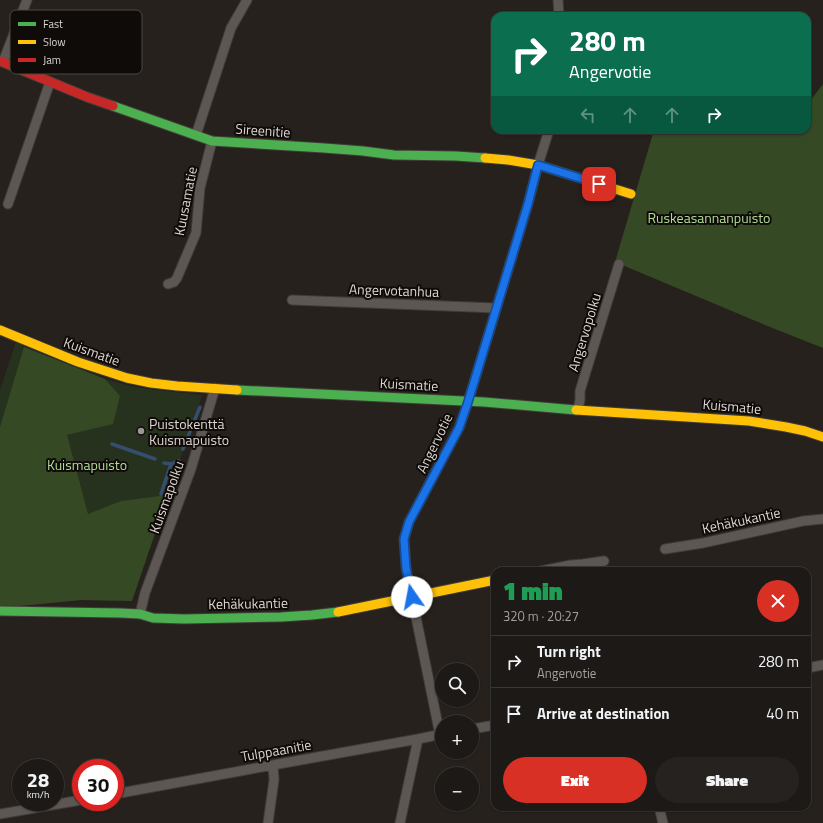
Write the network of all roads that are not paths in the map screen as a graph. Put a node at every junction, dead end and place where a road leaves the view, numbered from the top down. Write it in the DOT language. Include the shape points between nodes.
graph roads {
  1 [pos="27,0"];
  2 [pos="248,0"];
  3 [pos="558,0"];
  4 [pos="23,10"];
  5 [pos="559,12"];
  6 [pos="10,41"];
  7 [pos="2,61"];
  8 [pos="32,74"];
  9 [pos="50,82"];
  10 [pos="548,134"];
  11 [pos="196,135"];
  12 [pos="212,141"];
  13 [pos="538,165"];
  14 [pos="631,194"];
  15 [pos="8,204"];
  16 [pos="619,264"];
  17 [pos="168,284"];
  18 [pos="292,300"];
  19 [pos="496,308"];
  20 [pos="0,330"];
  21 [pos="215,388"];
  22 [pos="468,402"];
  23 [pos="578,409"];
  24 [pos="823,437"];
  25 [pos="823,519"];
  26 [pos="665,549"];
  27 [pos="604,561"];
  28 [pos="561,567"];
  29 [pos="491,581"];
  30 [pos="412,597"];
  31 [pos="0,611"];
  32 [pos="140,614"];
  33 [pos="823,665"];
  34 [pos="811,667"];
  35 [pos="437,715"];
  36 [pos="491,726"];
  37 [pos="479,728"];
  38 [pos="435,736"];
  39 [pos="418,740"];
  40 [pos="273,765"];
  41 [pos="124,792"];
  42 [pos="72,802"];
  43 [pos="660,811"];
  44 [pos="0,814"];
  45 [pos="268,823"];
  46 [pos="400,823"];
  47 [pos="663,823"];
  1 -- 4 [label="street"];
  2 -- 11 [label="street" via="231,28"];
  3 -- 5 [label="street"];
  6 -- 7 [label="street"];
  8 -- 9 [label="street, Sireenitie"];
  9 -- 11 [label="street, Sireenitie"];
  9 -- 15 [label="street"];
  10 -- 13 [label="street, Angervotie"];
  11 -- 12 [label="street, Sireenitie"];
  12 -- 13 [label="street, Sireenitie" via="332,148 394,155 456,156"];
  12 -- 17 [label="street, Kuusamatie" via="200,188 196,233 177,278"];
  13 -- 14 [label="street"];
  13 -- 19 [label="street, Angervotie"];
  16 -- 23 [label="street, Angervopolku" via="580,391"];
  18 -- 19 [label="street, Angervotanhua"];
  19 -- 22 [label="street, Angervotie"];
  20 -- 21 [label="street, Kuismatie" via="78,362 127,378 177,386"];
  21 -- 22 [label="street, Kuismatie"];
  21 -- 32 [label="street, Kuismapolku" via="191,470"];
  22 -- 23 [label="street, Kuismatie"];
  22 -- 30 [label="street, Angervotie" via="459,428 409,522 404,539"];
  23 -- 24 [label="street, Kuismatie" via="748,420 806,431"];
  25 -- 26 [label="street, Kehäkukantie"];
  27 -- 28 [label="street"];
  29 -- 30 [label="street, Kehäkukantie"];
  30 -- 32 [label="street, Kehäkukantie" via="338,612 281,617 153,618"];
  30 -- 35 [label="street, Angervotie"];
  31 -- 32 [label="street, Kehäkukantie"];
  33 -- 34 [label="street"];
  36 -- 37 [label="street"];
  38 -- 39 [label="street, Tulppaanitie"];
  39 -- 40 [label="street, Tulppaanitie"];
  39 -- 46 [label="street"];
  40 -- 41 [label="street, Tulppaanitie"];
  40 -- 45 [label="street" via="274,780"];
  42 -- 44 [label="street"];
  43 -- 47 [label="street"];
}
